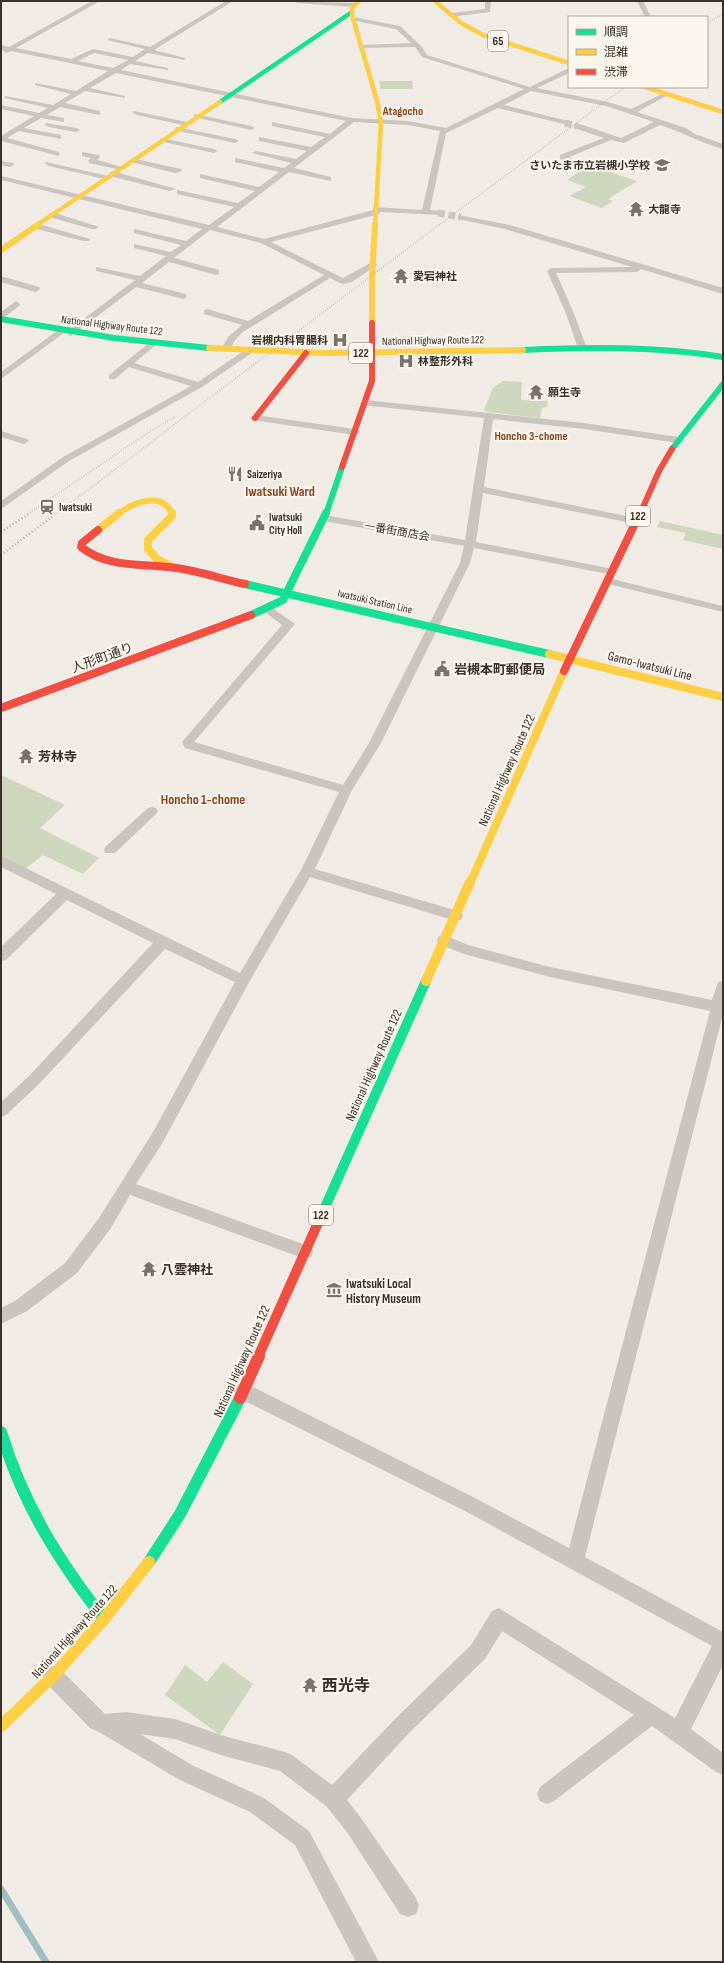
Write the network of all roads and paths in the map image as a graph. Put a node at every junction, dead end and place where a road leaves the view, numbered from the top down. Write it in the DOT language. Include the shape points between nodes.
graph roads {
  1 [pos="97,1"];
  2 [pos="230,1"];
  3 [pos="297,1"];
  4 [pos="435,1"];
  5 [pos="488,1"];
  6 [pos="640,1"];
  7 [pos="354,11"];
  8 [pos="451,15"];
  9 [pos="384,16"];
  10 [pos="648,16"];
  11 [pos="408,24"];
  12 [pos="398,27"];
  13 [pos="110,40"];
  14 [pos="417,45"];
  15 [pos="1,47"];
  16 [pos="361,47"];
  17 [pos="9,48"];
  18 [pos="150,50"];
  19 [pos="1,53"];
  20 [pos="135,59"];
  21 [pos="183,59"];
  22 [pos="73,61"];
  23 [pos="568,63"];
  24 [pos="167,66"];
  25 [pos="116,70"];
  26 [pos="568,70"];
  27 [pos="37,84"];
  28 [pos="91,84"];
  29 [pos="648,88"];
  30 [pos="530,89"];
  31 [pos="79,91"];
  32 [pos="231,94"];
  33 [pos="666,94"];
  34 [pos="7,97"];
  35 [pos="497,105"];
  36 [pos="55,106"];
  37 [pos="4,108"];
  38 [pos="631,112"];
  39 [pos="723,112"];
  40 [pos="97,113"];
  41 [pos="137,113"];
  42 [pos="40,116"];
  43 [pos="198,116"];
  44 [pos="62,120"];
  45 [pos="352,120"];
  46 [pos="30,121"];
  47 [pos="381,122"];
  48 [pos="660,122"];
  49 [pos="565,123"];
  50 [pos="187,124"];
  51 [pos="275,124"];
  52 [pos="577,126"];
  53 [pos="18,128"];
  54 [pos="251,128"];
  55 [pos="179,129"];
  56 [pos="76,130"];
  57 [pos="447,130"];
  58 [pos="280,132"];
  59 [pos="331,136"];
  60 [pos="58,137"];
  61 [pos="610,138"];
  62 [pos="1,139"];
  63 [pos="262,139"];
  64 [pos="164,140"];
  65 [pos="235,141"];
  66 [pos="324,142"];
  67 [pos="723,146"];
  68 [pos="194,147"];
  69 [pos="313,150"];
  70 [pos="214,151"];
  71 [pos="187,152"];
  72 [pos="256,153"];
  73 [pos="56,154"];
  74 [pos="85,154"];
  75 [pos="134,160"];
  76 [pos="238,160"];
  77 [pos="569,160"];
  78 [pos="297,162"];
  79 [pos="1,163"];
  80 [pos="49,164"];
  81 [pos="10,166"];
  82 [pos="122,168"];
  83 [pos="287,170"];
  84 [pos="178,171"];
  85 [pos="110,176"];
  86 [pos="203,176"];
  87 [pos="1,178"];
  88 [pos="328,179"];
  89 [pos="172,188"];
  90 [pos="261,190"];
  91 [pos="180,192"];
  92 [pos="79,197"];
  93 [pos="240,206"];
  94 [pos="376,211"];
  95 [pos="426,211"];
  96 [pos="438,213"];
  97 [pos="52,215"];
  98 [pos="462,217"];
  99 [pos="36,226"];
  100 [pos="95,227"];
  101 [pos="210,228"];
  102 [pos="279,229"];
  103 [pos="137,231"];
  104 [pos="292,233"];
  105 [pos="86,239"];
  106 [pos="264,241"];
  107 [pos="187,244"];
  108 [pos="137,246"];
  109 [pos="2,248"];
  110 [pos="170,257"];
  111 [pos="373,265"];
  112 [pos="99,268"];
  113 [pos="647,268"];
  114 [pos="216,272"];
  115 [pos="330,275"];
  116 [pos="1,279"];
  117 [pos="106,279"];
  118 [pos="137,283"];
  119 [pos="36,289"];
  120 [pos="723,291"];
  121 [pos="183,296"];
  122 [pos="16,304"];
  123 [pos="207,312"];
  124 [pos="1,318"];
  125 [pos="249,324"];
  126 [pos="61,331"];
  127 [pos="71,333"];
  128 [pos="153,342"];
  129 [pos="582,346"];
  130 [pos="226,349"];
  131 [pos="251,350"];
  132 [pos="306,353"];
  133 [pos="372,353"];
  134 [pos="723,357"];
  135 [pos="127,364"];
  136 [pos="1,366"];
  137 [pos="11,368"];
  138 [pos="1,376"];
  139 [pos="112,377"];
  140 [pos="723,384"];
  141 [pos="199,385"];
  142 [pos="364,403"];
  143 [pos="489,416"];
  144 [pos="255,418"];
  145 [pos="355,432"];
  146 [pos="1,434"];
  147 [pos="678,440"];
  148 [pos="24,441"];
  149 [pos="478,489"];
  150 [pos="1,506"];
  151 [pos="324,518"];
  152 [pos="636,521"];
  153 [pos="470,545"];
  154 [pos="175,568"];
  155 [pos="610,577"];
  156 [pos="287,593"];
  157 [pos="267,609"];
  158 [pos="723,609"];
  159 [pos="433,626"];
  160 [pos="570,658"];
  161 [pos="723,697"];
  162 [pos="1,708"];
  163 [pos="346,790"];
  164 [pos="152,811"];
  165 [pos="110,850"];
  166 [pos="1,861"];
  167 [pos="307,871"];
  168 [pos="65,893"];
  169 [pos="456,916"];
  170 [pos="444,940"];
  171 [pos="163,942"];
  172 [pos="1,956"];
  173 [pos="243,980"];
  174 [pos="723,986"];
  175 [pos="719,1019"];
  176 [pos="1,1111"];
  177 [pos="126,1187"];
  178 [pos="305,1252"];
  179 [pos="1,1316"];
  180 [pos="243,1391"];
  181 [pos="1,1433"];
  182 [pos="575,1561"];
  183 [pos="104,1619"];
  184 [pos="723,1642"];
  185 [pos="723,1645"];
  186 [pos="53,1676"];
  187 [pos="650,1715"];
  188 [pos="105,1724"];
  189 [pos="1,1726"];
  190 [pos="679,1732"];
  191 [pos="723,1765"];
  192 [pos="547,1794"];
  193 [pos="333,1799"];
  194 [pos="408,1906"];
  195 [pos="368,1962"];
  1 -- 17 [label="street"];
  2 -- 18 [label="street"];
  3 -- 7 [label="street"];
  4 -- 8 [label="main road, 65"];
  5 -- 8 [label="street" via="488,11"];
  6 -- 10 [label="street"];
  7 -- 9 [label="street"];
  7 -- 12 [label="street"];
  7 -- 16 [label="main road"];
  7 -- 32 [label="main road"];
  8 -- 23 [label="main road, 65" via="483,35"];
  11 -- 12 [label="street"];
  12 -- 14 [label="street"];
  13 -- 18 [label="street"];
  14 -- 16 [label="street"];
  14 -- 30 [label="street" via="424,56"];
  15 -- 17 [label="street"];
  16 -- 47 [label="main road"];
  17 -- 19 [label="street"];
  17 -- 22 [label="street"];
  18 -- 20 [label="street"];
  18 -- 21 [label="street"];
  20 -- 22 [label="street" via="93,51"];
  20 -- 24 [label="street"];
  20 -- 25 [label="street"];
  22 -- 25 [label="street"];
  25 -- 28 [label="street"];
  25 -- 32 [label="street"];
  26 -- 30 [label="street"];
  27 -- 31 [label="street"];
  28 -- 31 [label="street"];
  28 -- 31 [label="street" via="126,95"];
  29 -- 33 [label="main road"];
  30 -- 35 [label="street"];
  30 -- 38 [label="street" via="608,104"];
  31 -- 36 [label="street"];
  32 -- 43 [label="main road"];
  32 -- 45 [label="street"];
  33 -- 38 [label="street"];
  33 -- 39 [label="main road"];
  34 -- 36 [label="street"];
  35 -- 49 [label="street"];
  35 -- 57 [label="street"];
  36 -- 40 [label="street"];
  36 -- 42 [label="street"];
  37 -- 42 [label="street"];
  38 -- 48 [label="street"];
  41 -- 50 [label="street"];
  42 -- 44 [label="street"];
  42 -- 46 [label="street"];
  43 -- 50 [label="main road"];
  43 -- 54 [label="street"];
  45 -- 47 [label="street"];
  45 -- 59 [label="street"];
  46 -- 53 [label="street"];
  46 -- 56 [label="street"];
  47 -- 57 [label="street" via="408,122"];
  47 -- 94 [label="main road"];
  48 -- 61 [label="street" via="620,141"];
  48 -- 67 [label="street"];
  50 -- 55 [label="main road"];
  51 -- 59 [label="street"];
  52 -- 61 [label="street"];
  53 -- 60 [label="street"];
  53 -- 62 [label="street"];
  55 -- 64 [label="main road"];
  55 -- 65 [label="street"];
  57 -- 95 [label="street" via="444,132"];
  58 -- 66 [label="street"];
  59 -- 66 [label="street"];
  61 -- 77 [label="street" via="563,156"];
  62 -- 73 [label="street"];
  63 -- 69 [label="street"];
  64 -- 68 [label="street"];
  64 -- 75 [label="main road"];
  66 -- 69 [label="street"];
  68 -- 70 [label="street"];
  68 -- 71 [label="street"];
  69 -- 78 [label="street"];
  72 -- 78 [label="street"];
  74 -- 82 [label="street" via="96,157 92,161"];
  75 -- 82 [label="main road"];
  75 -- 84 [label="street"];
  76 -- 83 [label="street"];
  78 -- 83 [label="street"];
  79 -- 81 [label="street"];
  80 -- 85 [label="street"];
  82 -- 85 [label="main road"];
  83 -- 88 [label="street"];
  83 -- 90 [label="street"];
  85 -- 89 [label="street"];
  85 -- 92 [label="main road"];
  86 -- 90 [label="street"];
  87 -- 92 [label="street"];
  90 -- 93 [label="street"];
  91 -- 93 [label="street"];
  92 -- 97 [label="main road"];
  92 -- 101 [label="street"];
  93 -- 101 [label="street"];
  94 -- 95 [label="street"];
  94 -- 104 [label="street"];
  94 -- 111 [label="main road"];
  95 -- 96 [label="street"];
  97 -- 99 [label="main road"];
  97 -- 100 [label="street"];
  98 -- 113 [label="street" via="507,227"];
  99 -- 105 [label="street"];
  99 -- 109 [label="main road"];
  101 -- 106 [label="street"];
  101 -- 107 [label="street"];
  102 -- 104 [label="street"];
  103 -- 107 [label="street"];
  104 -- 106 [label="street"];
  106 -- 115 [label="street"];
  107 -- 110 [label="street"];
  108 -- 110 [label="street"];
  110 -- 114 [label="street"];
  110 -- 118 [label="street"];
  111 -- 115 [label="street" via="342,282"];
  111 -- 133 [label="main road"];
  112 -- 118 [label="street"];
  113 -- 120 [label="street"];
  113 -- 129 [label="street" via="551,272"];
  115 -- 125 [label="street"];
  116 -- 119 [label="street"];
  117 -- 118 [label="street"];
  118 -- 121 [label="street"];
  118 -- 127 [label="street"];
  122 -- 124 [label="street"];
  123 -- 125 [label="street"];
  124 -- 126 [label="main road, National Highway Route 122 / 122"];
  125 -- 130 [label="street" via="231,339"];
  126 -- 127 [label="main road, National Highway Route 122 / 122"];
  126 -- 137 [label="street"];
  127 -- 128 [label="main road, National Highway Route 122 / 122"];
  128 -- 130 [label="main road, National Highway Route 122 / 122"];
  128 -- 135 [label="street"];
  129 -- 133 [label="main road, National Highway Route 122 / 122" via="477,352"];
  129 -- 134 [label="main road, National Highway Route 122 / 122" via="661,346"];
  130 -- 131 [label="main road, National Highway Route 122 / 122"];
  131 -- 132 [label="main road, National Highway Route 122 / 122"];
  131 -- 141 [label="street"];
  132 -- 133 [label="main road, National Highway Route 122 / 122"];
  132 -- 144 [label="main road"];
  133 -- 142 [label="main road" via="372,381"];
  135 -- 139 [label="street"];
  135 -- 141 [label="street"];
  136 -- 137 [label="street"];
  137 -- 138 [label="street"];
  140 -- 147 [label="main road, National Highway Route 122 / 122"];
  141 -- 150 [label="street" via="66,460"];
  142 -- 143 [label="street"];
  142 -- 145 [label="main road"];
  143 -- 147 [label="street" via="618,430"];
  143 -- 149 [label="street"];
  144 -- 145 [label="street"];
  145 -- 151 [label="main road"];
  146 -- 148 [label="street"];
  147 -- 152 [label="main road, National Highway Route 122 / 122" via="659,471"];
  149 -- 152 [label="street"];
  149 -- 153 [label="street"];
  151 -- 153 [label="street, 一番街商店会"];
  151 -- 156 [label="main road"];
  152 -- 155 [label="main road, National Highway Route 122 / 122"];
  153 -- 155 [label="street, 一番街商店会"];
  153 -- 159 [label="street" via="465,563"];
  154 -- 154 [label="main road" via="109,561 87,554 81,547 82,543 131,504 151,500 167,506 172,516 148,540 148,549 157,559"];
  154 -- 156 [label="main road, Iwatsuki Station Line"];
  155 -- 158 [label="street, 一番街商店会"];
  155 -- 160 [label="main road, National Highway Route 122 / 122"];
  156 -- 157 [label="main road, 人形町通り" via="283,600"];
  156 -- 159 [label="main road, Iwatsuki Station Line"];
  157 -- 162 [label="main road, 人形町通り"];
  157 -- 163 [label="street" via="289,624 188,742 189,745"];
  159 -- 160 [label="main road, Iwatsuki Station Line"];
  159 -- 163 [label="street" via="375,742"];
  160 -- 161 [label="main road, Gamo-Iwatsuki Line"];
  160 -- 169 [label="main road, National Highway Route 122 / 122"];
  163 -- 167 [label="street"];
  164 -- 165 [label="street"];
  166 -- 168 [label="street"];
  167 -- 169 [label="street"];
  167 -- 173 [label="street"];
  168 -- 171 [label="street"];
  168 -- 172 [label="street"];
  169 -- 170 [label="main road, National Highway Route 122 / 122"];
  170 -- 175 [label="street" via="464,949"];
  170 -- 178 [label="main road, National Highway Route 122 / 122"];
  171 -- 173 [label="street"];
  171 -- 176 [label="street" via="34,1080"];
  173 -- 177 [label="street" via="158,1137"];
  174 -- 175 [label="street"];
  175 -- 182 [label="street"];
  177 -- 178 [label="street"];
  177 -- 179 [label="street" via="105,1222 71,1268 21,1306"];
  178 -- 180 [label="main road, National Highway Route 122 / 122"];
  180 -- 182 [label="street" via="471,1504"];
  180 -- 183 [label="main road, National Highway Route 122 / 122" via="180,1514 145,1569"];
  181 -- 183 [label="main road" via="22,1496 39,1528 71,1578"];
  182 -- 184 [label="street"];
  183 -- 186 [label="main road, National Highway Route 122 / 122"];
  185 -- 190 [label="street"];
  186 -- 188 [label="street" via="97,1721"];
  186 -- 189 [label="main road, National Highway Route 122 / 122"];
  187 -- 190 [label="street"];
  187 -- 192 [label="street"];
  187 -- 193 [label="street" via="499,1618 478,1652 403,1725"];
  188 -- 193 [label="street" via="126,1722 175,1729 224,1746 285,1762"];
  188 -- 195 [label="street" via="184,1772 257,1805 302,1838"];
  190 -- 191 [label="street"];
  193 -- 194 [label="street" via="354,1825"];
}
